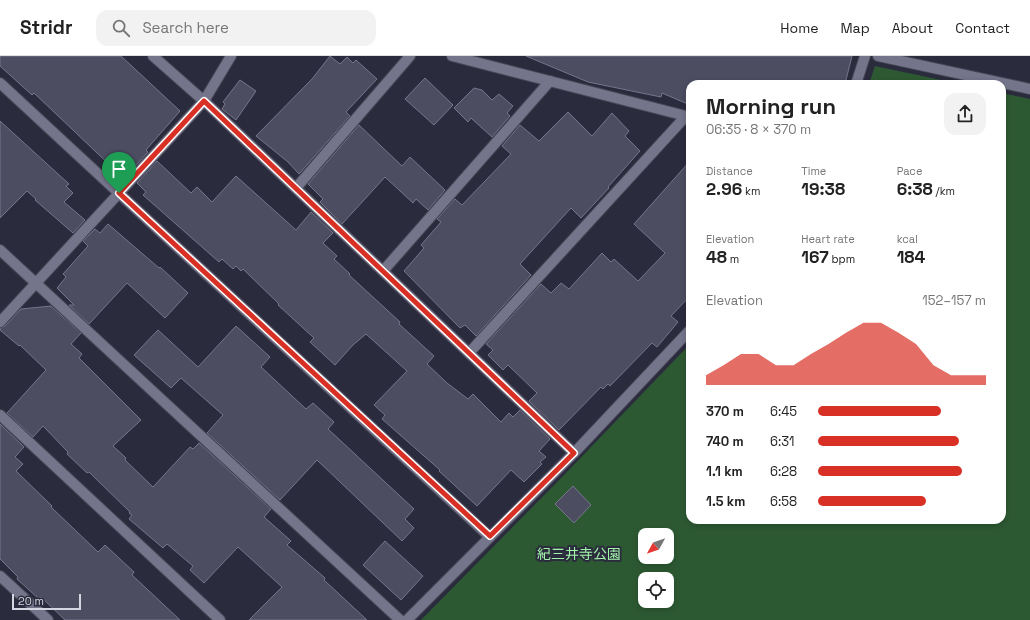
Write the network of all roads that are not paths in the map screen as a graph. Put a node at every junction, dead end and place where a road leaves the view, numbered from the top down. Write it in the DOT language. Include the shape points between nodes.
graph roads {
  1 [pos="153,56"];
  2 [pos="231,56"];
  3 [pos="410,56"];
  4 [pos="452,56"];
  5 [pos="865,56"];
  6 [pos="878,56"];
  7 [pos="857,80"];
  8 [pos="985,80"];
  9 [pos="550,81"];
  10 [pos="0,83"];
  11 [pos="1006,85"];
  12 [pos="1030,90"];
  13 [pos="204,101"];
  14 [pos="686,116"];
  15 [pos="686,119"];
  16 [pos="296,188"];
  17 [pos="119,193"];
  18 [pos="0,250"];
  19 [pos="383,271"];
  20 [pos="36,283"];
  21 [pos="0,322"];
  22 [pos="686,334"];
  23 [pos="469,353"];
  24 [pos="0,415"];
  25 [pos="574,453"];
  26 [pos="490,536"];
  27 [pos="0,576"];
  28 [pos="48,620"];
  29 [pos="220,620"];
  30 [pos="400,620"];
  31 [pos="407,620"];
  1 -- 13 [label="street"];
  2 -- 13 [label="street"];
  3 -- 16 [label="street"];
  4 -- 9 [label="street"];
  5 -- 7 [label="street"];
  6 -- 8 [label="street"];
  9 -- 14 [label="street"];
  9 -- 19 [label="street"];
  10 -- 17 [label="street"];
  11 -- 12 [label="street"];
  13 -- 16 [label="street"];
  13 -- 17 [label="street"];
  15 -- 23 [label="street"];
  16 -- 19 [label="street"];
  17 -- 20 [label="street"];
  17 -- 26 [label="street"];
  18 -- 20 [label="street"];
  19 -- 23 [label="street"];
  20 -- 21 [label="street"];
  20 -- 30 [label="street"];
  22 -- 25 [label="street"];
  23 -- 25 [label="street"];
  24 -- 29 [label="street"];
  25 -- 26 [label="street"];
  26 -- 31 [label="street"];
  27 -- 28 [label="street"];
}
